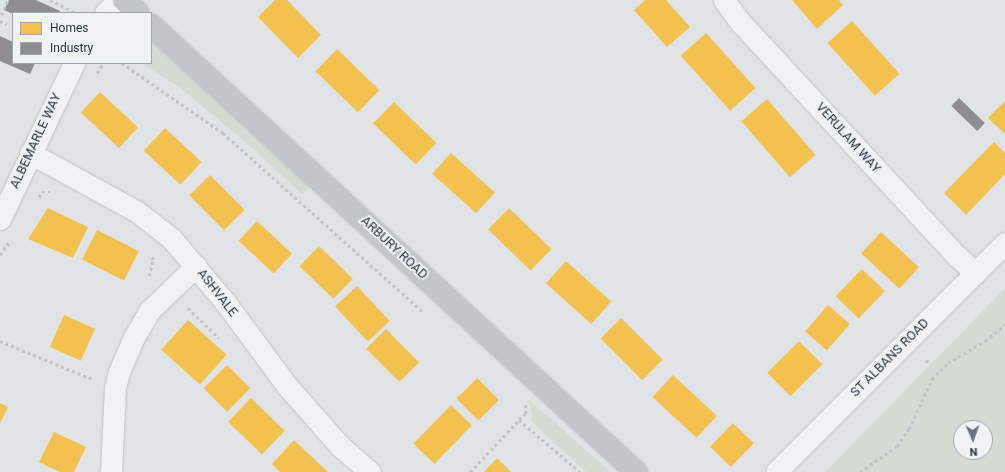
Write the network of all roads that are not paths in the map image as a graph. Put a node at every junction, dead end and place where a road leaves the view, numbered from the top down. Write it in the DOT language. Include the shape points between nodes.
graph roads {
  1 [pos="119,0"];
  2 [pos="124,0"];
  3 [pos="724,0"];
  4 [pos="107,12"];
  5 [pos="137,12"];
  6 [pos="152,26"];
  7 [pos="74,64"];
  8 [pos="30,153"];
  9 [pos="0,219"];
  10 [pos="1005,243"];
  11 [pos="196,266"];
  12 [pos="976,273"];
  13 [pos="111,472"];
  14 [pos="370,472"];
  15 [pos="636,472"];
  16 [pos="776,472"];
  1 -- 4 [label="street"];
  2 -- 5 [label="street"];
  3 -- 12 [label="street, VERULAM WAY" via="741,23 956,256"];
  6 -- 15 [label="street, ARBURY ROAD"];
  7 -- 8 [label="street, ALBEMARLE WAY"];
  8 -- 9 [label="street, ALBEMARLE WAY"];
  8 -- 11 [label="street, ASHVALE" via="136,211 171,238"];
  10 -- 12 [label="street, ST ALBANS ROAD"];
  11 -- 13 [label="street" via="150,311 133,339 122,365 115,388"];
  11 -- 14 [label="street, ASHVALE" via="288,387 340,446"];
  12 -- 16 [label="street, ST ALBANS ROAD"];
}
